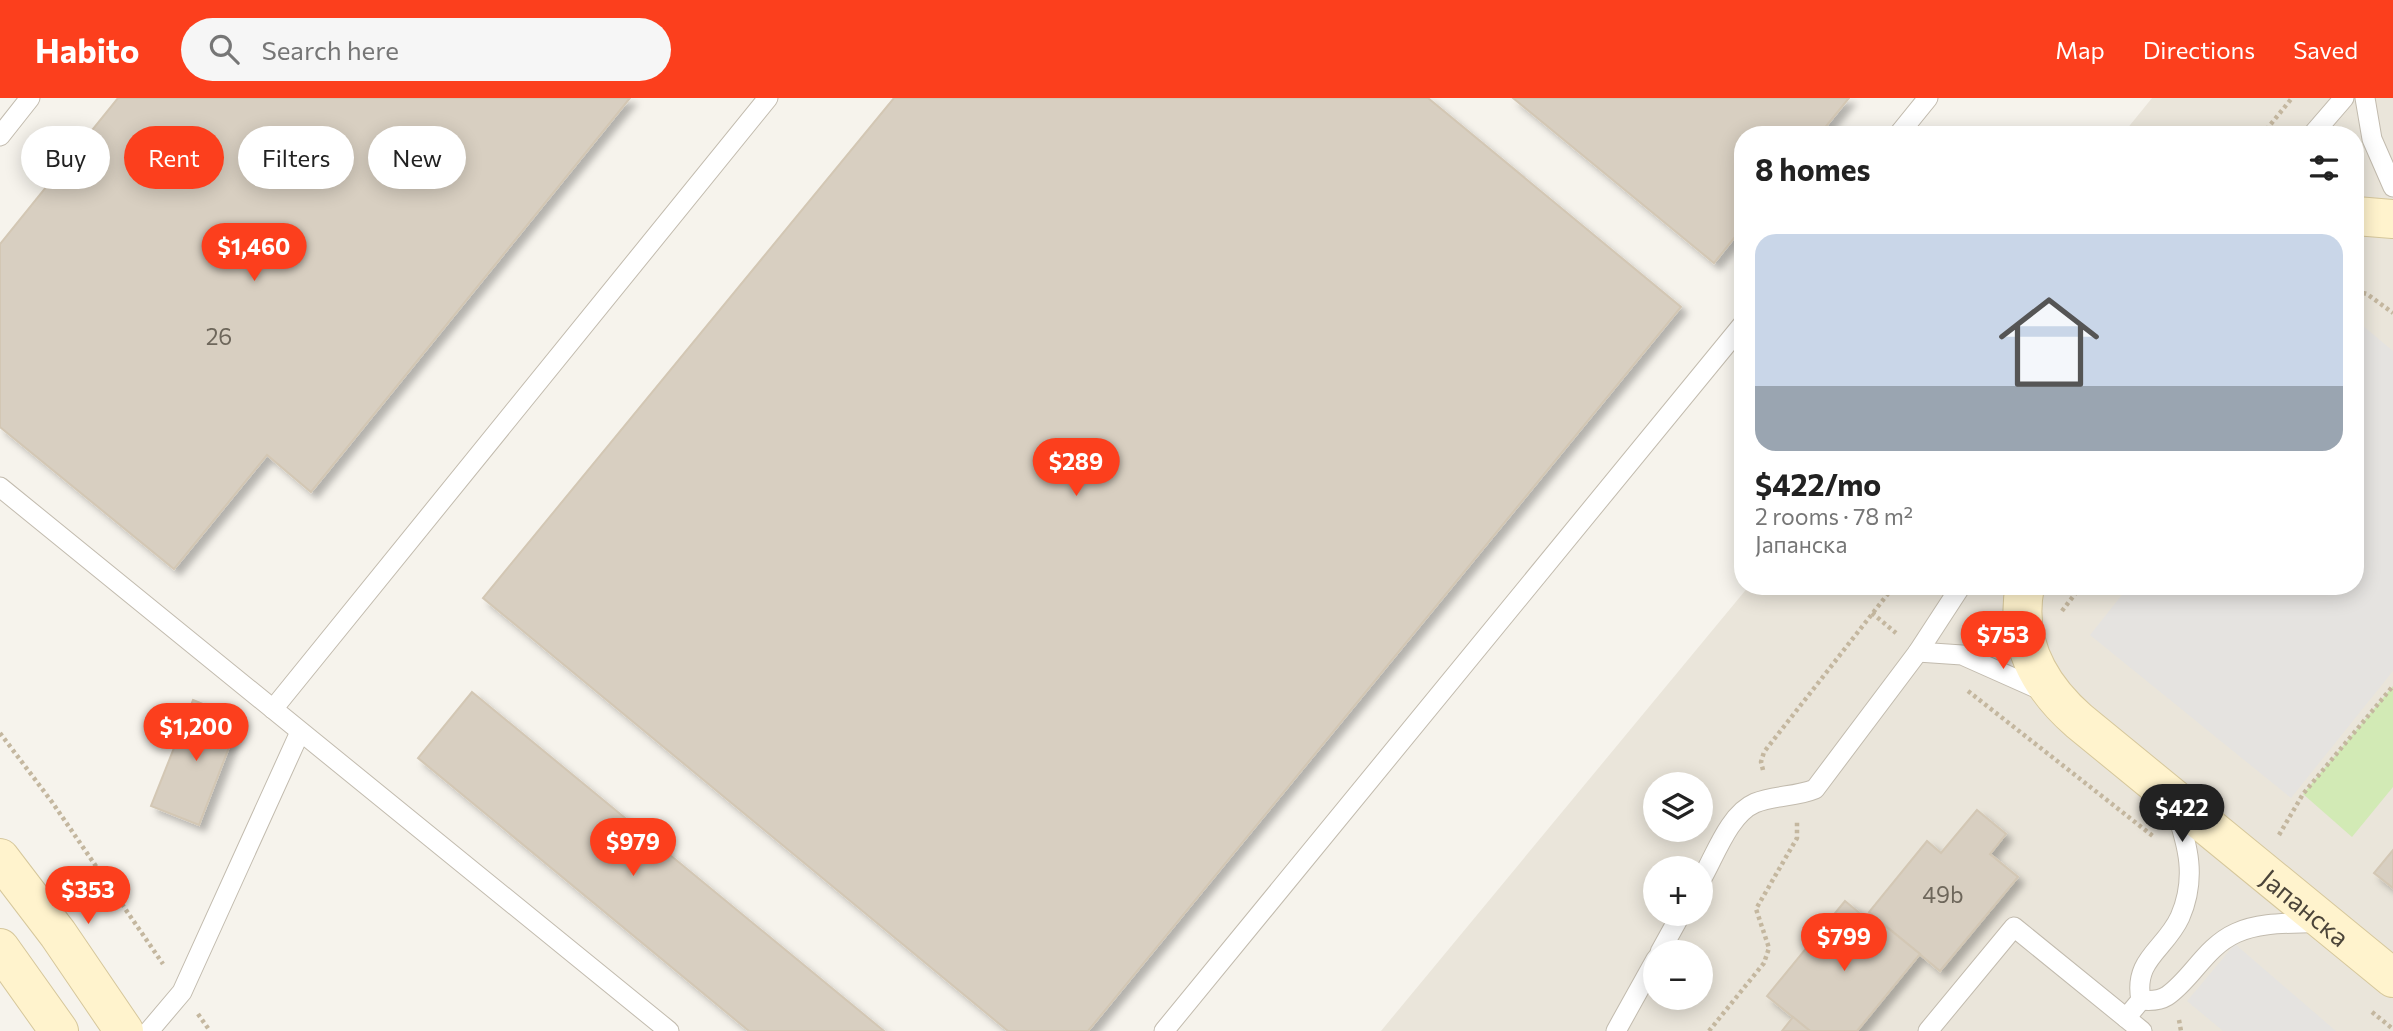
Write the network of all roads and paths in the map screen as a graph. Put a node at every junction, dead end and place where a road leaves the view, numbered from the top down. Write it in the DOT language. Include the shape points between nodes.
graph roads {
  1 [pos="30,98"];
  2 [pos="768,98"];
  3 [pos="1928,98"];
  4 [pos="2292,98"];
  5 [pos="2344,98"];
  6 [pos="2365,98"];
  7 [pos="1905,126"];
  8 [pos="2269,126"];
  9 [pos="2320,126"];
  10 [pos="0,136"];
  11 [pos="2393,187"];
  12 [pos="2364,217"];
  13 [pos="2393,219"];
  14 [pos="2364,292"];
  15 [pos="2393,313"];
  16 [pos="1734,335"];
  17 [pos="0,487"];
  18 [pos="1955,595"];
  19 [pos="2025,595"];
  20 [pos="2074,595"];
  21 [pos="1872,613"];
  22 [pos="2060,613"];
  23 [pos="1918,652"];
  24 [pos="2393,686"];
  25 [pos="2052,695"];
  26 [pos="273,709"];
  27 [pos="300,732"];
  28 [pos="0,733"];
  29 [pos="2171,797"];
  30 [pos="2267,830"];
  31 [pos="0,858"];
  32 [pos="1713,859"];
  33 [pos="2191,866"];
  34 [pos="2323,922"];
  35 [pos="0,948"];
  36 [pos="2393,978"];
  37 [pos="1643,982"];
  38 [pos="182,992"];
  39 [pos="2141,1000"];
  40 [pos="2134,1025"];
  41 [pos="59,1031"];
  42 [pos="124,1031"];
  43 [pos="149,1031"];
  44 [pos="210,1031"];
  45 [pos="669,1031"];
  46 [pos="1164,1031"];
  47 [pos="1616,1031"];
  48 [pos="1928,1031"];
  1 -- 10 [label="lane"];
  2 -- 26 [label="lane"];
  3 -- 7 [label="lane"];
  4 -- 8 [label="path"];
  5 -- 9 [label="lane"];
  6 -- 11 [label="lane" via="2372,139"];
  12 -- 13 [label="street"];
  14 -- 15 [label="path"];
  16 -- 46 [label="lane"];
  17 -- 26 [label="lane"];
  18 -- 23 [label="lane"];
  19 -- 25 [label="street, Јапанска" via="2023,632 2032,663"];
  20 -- 22 [label="path"];
  21 -- 23 [label="path"];
  23 -- 25 [label="lane" via="1962,655"];
  23 -- 32 [label="lane" via="1815,789 1746,809"];
  23 -- 33 [label="path"];
  24 -- 30 [label="path" via="2303,794 2277,838"];
  25 -- 29 [label="street, Јапанска"];
  26 -- 27 [label="lane"];
  27 -- 38 [label="lane"];
  27 -- 45 [label="lane"];
  28 -- 38 [label="path"];
  29 -- 33 [label="lane"];
  29 -- 34 [label="street, Јапанска"];
  31 -- 42 [label="street"];
  33 -- 39 [label="lane" via="2180,916 2140,971"];
  34 -- 36 [label="street, Јапанска"];
  34 -- 39 [label="lane" via="2236,933 2204,956 2167,996"];
  35 -- 41 [label="street"];
  37 -- 47 [label="lane"];
  38 -- 43 [label="lane"];
  38 -- 44 [label="path"];
  39 -- 40 [label="lane"];
  40 -- 48 [label="lane" via="2014,927"];
}
